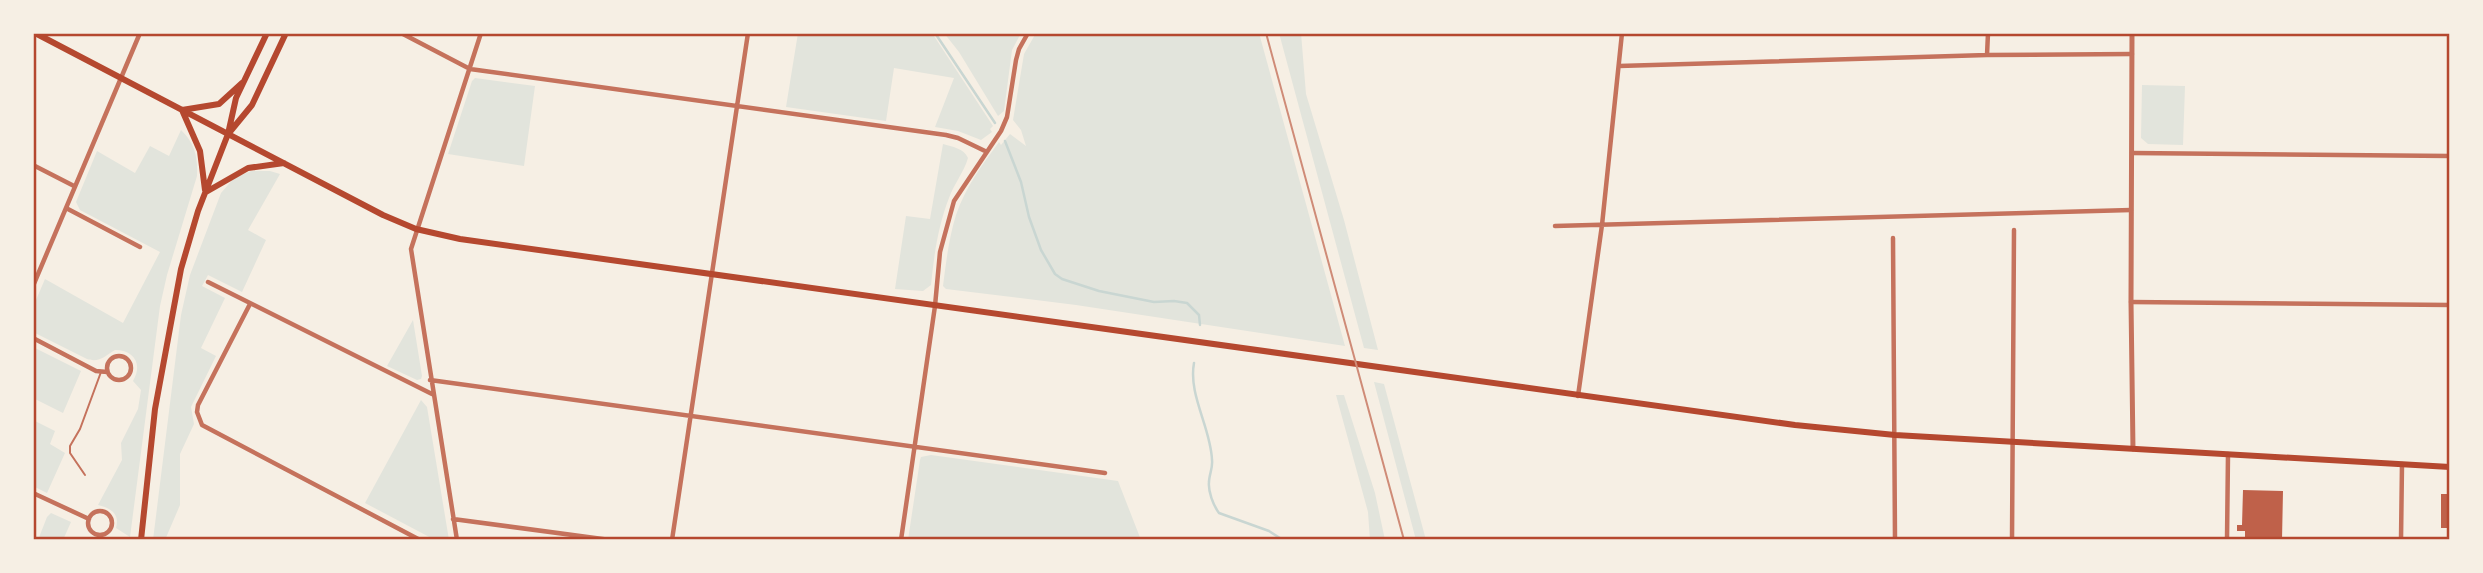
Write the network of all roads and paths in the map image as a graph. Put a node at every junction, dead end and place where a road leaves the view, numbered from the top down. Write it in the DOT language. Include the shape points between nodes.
graph roads {
  1 [pos="35,33"];
  2 [pos="140,33"];
  3 [pos="267,33"];
  4 [pos="286,33"];
  5 [pos="401,33"];
  6 [pos="481,33"];
  7 [pos="748,33"];
  8 [pos="1028,33"];
  9 [pos="1622,33"];
  10 [pos="1987,33"];
  11 [pos="2132,33"];
  12 [pos="2132,54"];
  13 [pos="1987,55"];
  14 [pos="1619,66"];
  15 [pos="470,69"];
  16 [pos="120,78"];
  17 [pos="246,79"];
  18 [pos="737,107"];
  19 [pos="182,110"];
  20 [pos="228,134"];
  21 [pos="985,151"];
  22 [pos="2132,153"];
  23 [pos="2450,156"];
  24 [pos="284,163"];
  25 [pos="33,165"];
  26 [pos="74,186"];
  27 [pos="206,192"];
  28 [pos="66,208"];
  29 [pos="2131,210"];
  30 [pos="1602,225"];
  31 [pos="1555,226"];
  32 [pos="416,229"];
  33 [pos="2014,230"];
  34 [pos="1893,238"];
  35 [pos="140,247"];
  36 [pos="711,275"];
  37 [pos="208,282"];
  38 [pos="33,286"];
  39 [pos="2131,302"];
  40 [pos="250,304"];
  41 [pos="2450,304"];
  42 [pos="934,306"];
  43 [pos="33,338"];
  44 [pos="104,372"];
  45 [pos="430,380"];
  46 [pos="433,394"];
  47 [pos="1578,396"];
  48 [pos="690,416"];
  49 [pos="1895,435"];
  50 [pos="2013,442"];
  51 [pos="914,446"];
  52 [pos="2133,449"];
  53 [pos="2228,454"];
  54 [pos="2402,464"];
  55 [pos="2450,467"];
  56 [pos="1105,473"];
  57 [pos="85,475"];
  58 [pos="33,493"];
  59 [pos="89,519"];
  60 [pos="453,519"];
  61 [pos="141,540"];
  62 [pos="420,540"];
  63 [pos="457,540"];
  64 [pos="610,540"];
  65 [pos="672,540"];
  66 [pos="901,540"];
  67 [pos="1895,540"];
  68 [pos="2012,540"];
  69 [pos="2227,540"];
  70 [pos="2401,540"];
  1 -- 16 [label="main road"];
  2 -- 16 [label="street"];
  3 -- 17 [label="main road"];
  4 -- 20 [label="main road" via="252,105"];
  5 -- 15 [label="street"];
  6 -- 15 [label="street"];
  7 -- 18 [label="street"];
  8 -- 21 [label="street" via="1018,49 1007,117"];
  9 -- 14 [label="street"];
  10 -- 13 [label="street"];
  11 -- 12 [label="street"];
  12 -- 13 [label="street"];
  12 -- 22 [label="street"];
  13 -- 14 [label="street"];
  14 -- 30 [label="street"];
  15 -- 18 [label="street"];
  15 -- 32 [label="street"];
  16 -- 19 [label="main road"];
  16 -- 26 [label="street"];
  17 -- 19 [label="main road" via="219,104"];
  17 -- 20 [label="main road" via="236,98"];
  18 -- 21 [label="street" via="946,135"];
  18 -- 36 [label="street"];
  19 -- 20 [label="main road"];
  19 -- 27 [label="main road" via="200,151"];
  20 -- 24 [label="main road"];
  20 -- 27 [label="main road"];
  21 -- 42 [label="street" via="954,201 940,252"];
  22 -- 23 [label="street"];
  22 -- 29 [label="street"];
  24 -- 27 [label="main road" via="248,168"];
  24 -- 32 [label="main road"];
  25 -- 26 [label="street"];
  26 -- 28 [label="street"];
  27 -- 61 [label="main road" via="181,270 155,409"];
  28 -- 35 [label="street"];
  28 -- 38 [label="street"];
  29 -- 30 [label="street"];
  29 -- 39 [label="street"];
  30 -- 31 [label="street"];
  30 -- 47 [label="street"];
  32 -- 36 [label="main road"];
  32 -- 45 [label="street" via="411,249"];
  33 -- 50 [label="street"];
  34 -- 49 [label="street"];
  36 -- 42 [label="main road"];
  36 -- 48 [label="street"];
  37 -- 40 [label="street"];
  39 -- 41 [label="street"];
  39 -- 52 [label="street"];
  40 -- 46 [label="street"];
  40 -- 62 [label="street" via="198,405 202,425"];
  42 -- 47 [label="main road"];
  42 -- 51 [label="street"];
  43 -- 44 [label="street"];
  44 -- 44 [label="street" via="120,380 128,377 131,365 116,357"];
  44 -- 57 [label="lane" via="70,446"];
  45 -- 46 [label="street"];
  45 -- 48 [label="street"];
  46 -- 60 [label="street"];
  47 -- 49 [label="main road"];
  48 -- 51 [label="street"];
  48 -- 65 [label="street"];
  49 -- 50 [label="main road"];
  49 -- 67 [label="street"];
  50 -- 52 [label="main road"];
  50 -- 68 [label="street"];
  51 -- 56 [label="street"];
  51 -- 66 [label="street"];
  52 -- 53 [label="main road"];
  53 -- 54 [label="main road"];
  53 -- 69 [label="street"];
  54 -- 55 [label="main road"];
  54 -- 70 [label="street"];
  58 -- 59 [label="street"];
  59 -- 59 [label="street" via="91,530 98,535 111,528 111,517 105,512 93,513"];
  60 -- 63 [label="street"];
  60 -- 64 [label="street"];
}
